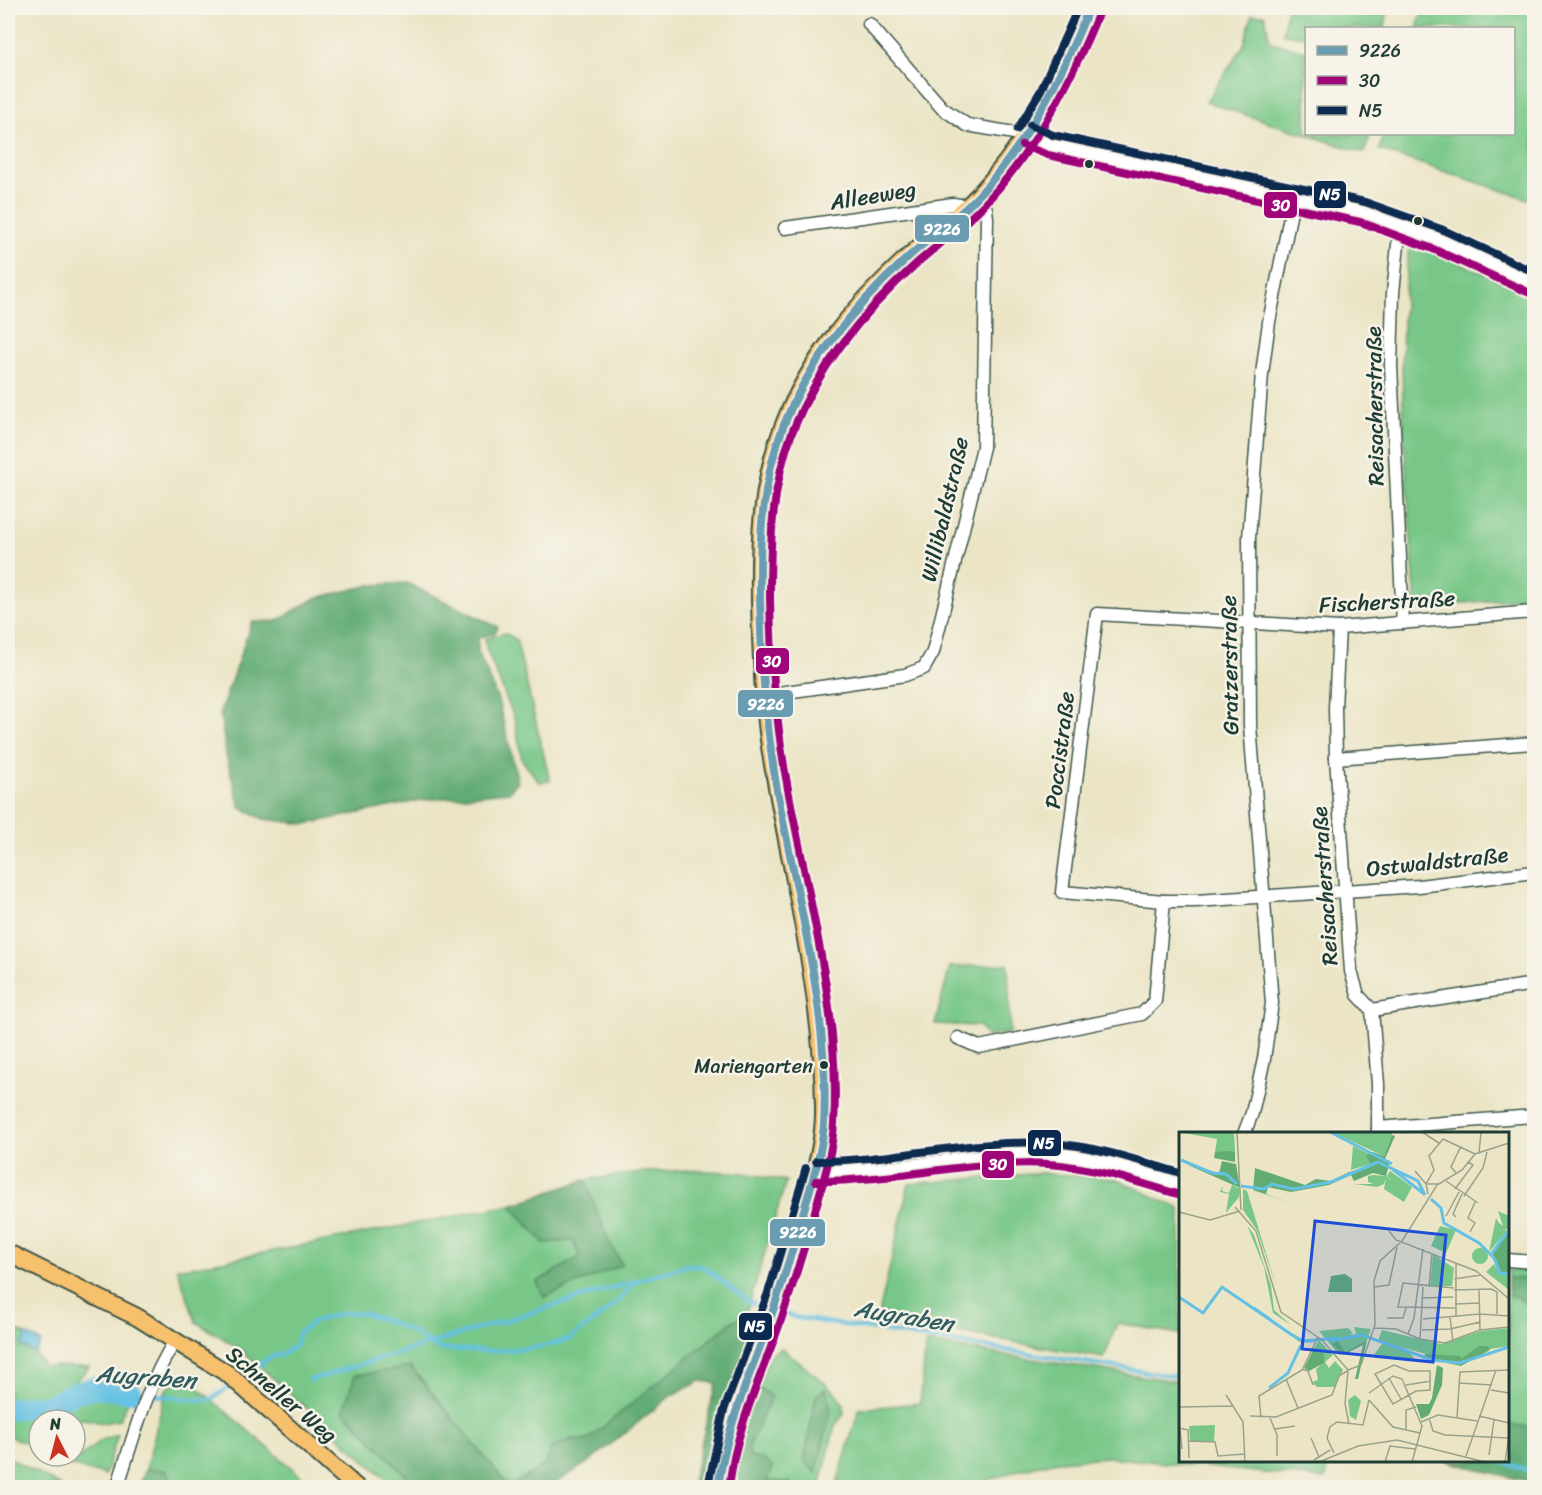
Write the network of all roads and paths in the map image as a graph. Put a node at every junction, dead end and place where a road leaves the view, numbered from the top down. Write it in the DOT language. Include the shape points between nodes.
graph roads {
  1 [pos="1089,8"];
  2 [pos="869,24"];
  3 [pos="1026,135"];
  4 [pos="1294,196"];
  5 [pos="973,201"];
  6 [pos="1400,225"];
  7 [pos="784,228"];
  8 [pos="1534,283"];
  9 [pos="1534,612"];
  10 [pos="1097,614"];
  11 [pos="1249,622"];
  12 [pos="1403,623"];
  13 [pos="1339,628"];
  14 [pos="765,695"];
  15 [pos="1534,742"];
  16 [pos="1336,758"];
  17 [pos="1534,872"];
  18 [pos="1344,891"];
  19 [pos="1062,892"];
  20 [pos="1262,897"];
  21 [pos="1164,901"];
  22 [pos="1534,984"];
  23 [pos="1372,1010"];
  24 [pos="958,1038"];
  25 [pos="1534,1116"];
  26 [pos="1378,1131"];
  27 [pos="1245,1132"];
  28 [pos="816,1170"];
  29 [pos="1179,1184"];
  30 [pos="8,1253"];
  31 [pos="1509,1260"];
  32 [pos="1534,1262"];
  33 [pos="175,1341"];
  34 [pos="117,1488"];
  35 [pos="357,1488"];
  36 [pos="718,1488"];
  1 -- 3 [label="main road" via="1050,95"];
  2 -- 3 [label="street" via="942,108 967,125"];
  3 -- 4 [label="street" via="1050,145"];
  3 -- 5 [label="main road"];
  4 -- 6 [label="street" via="1353,209"];
  4 -- 11 [label="street, Gratzerstraße" via="1269,322 1257,416 1249,538"];
  5 -- 7 [label="street, Alleeweg"];
  5 -- 14 [label="main road" via="856,307 828,343 783,427 761,511"];
  5 -- 14 [label="street, Willibaldstraße" via="986,208 987,218 983,447 933,652 924,668 905,675"];
  6 -- 8 [label="street"];
  6 -- 12 [label="street, Reisacherstraße" via="1391,365"];
  9 -- 12 [label="street, Fischerstraße"];
  10 -- 11 [label="street, Fischerstraße"];
  10 -- 19 [label="street, Poccistraße"];
  11 -- 13 [label="street, Fischerstraße"];
  11 -- 20 [label="street, Gratzerstraße" via="1250,725"];
  12 -- 13 [label="street, Fischerstraße"];
  13 -- 16 [label="street, Reisacherstraße"];
  14 -- 28 [label="main road" via="819,1034 824,1109"];
  15 -- 16 [label="street"];
  16 -- 18 [label="street, Reisacherstraße"];
  17 -- 18 [label="street, Ostwaldstraße"];
  18 -- 20 [label="street, Ostwaldstraße"];
  18 -- 23 [label="street, Reisacherstraße" via="1351,971 1358,995"];
  19 -- 21 [label="street, Ostwaldstraße"];
  20 -- 21 [label="street, Ostwaldstraße"];
  20 -- 27 [label="street, Gratzerstraße" via="1272,1003 1252,1113"];
  21 -- 24 [label="street" via="1155,1001 1142,1014 979,1047"];
  22 -- 23 [label="street"];
  23 -- 26 [label="street"];
  25 -- 26 [label="street"];
  28 -- 29 [label="street" via="1029,1153 1072,1156 1126,1167"];
  28 -- 36 [label="main road" via="778,1296 734,1414"];
  30 -- 33 [label="main road, Schneller Weg" via="79,1286"];
  31 -- 32 [label="street"];
  33 -- 34 [label="street" via="146,1403"];
  33 -- 35 [label="main road, Schneller Weg" via="228,1374"];
}
